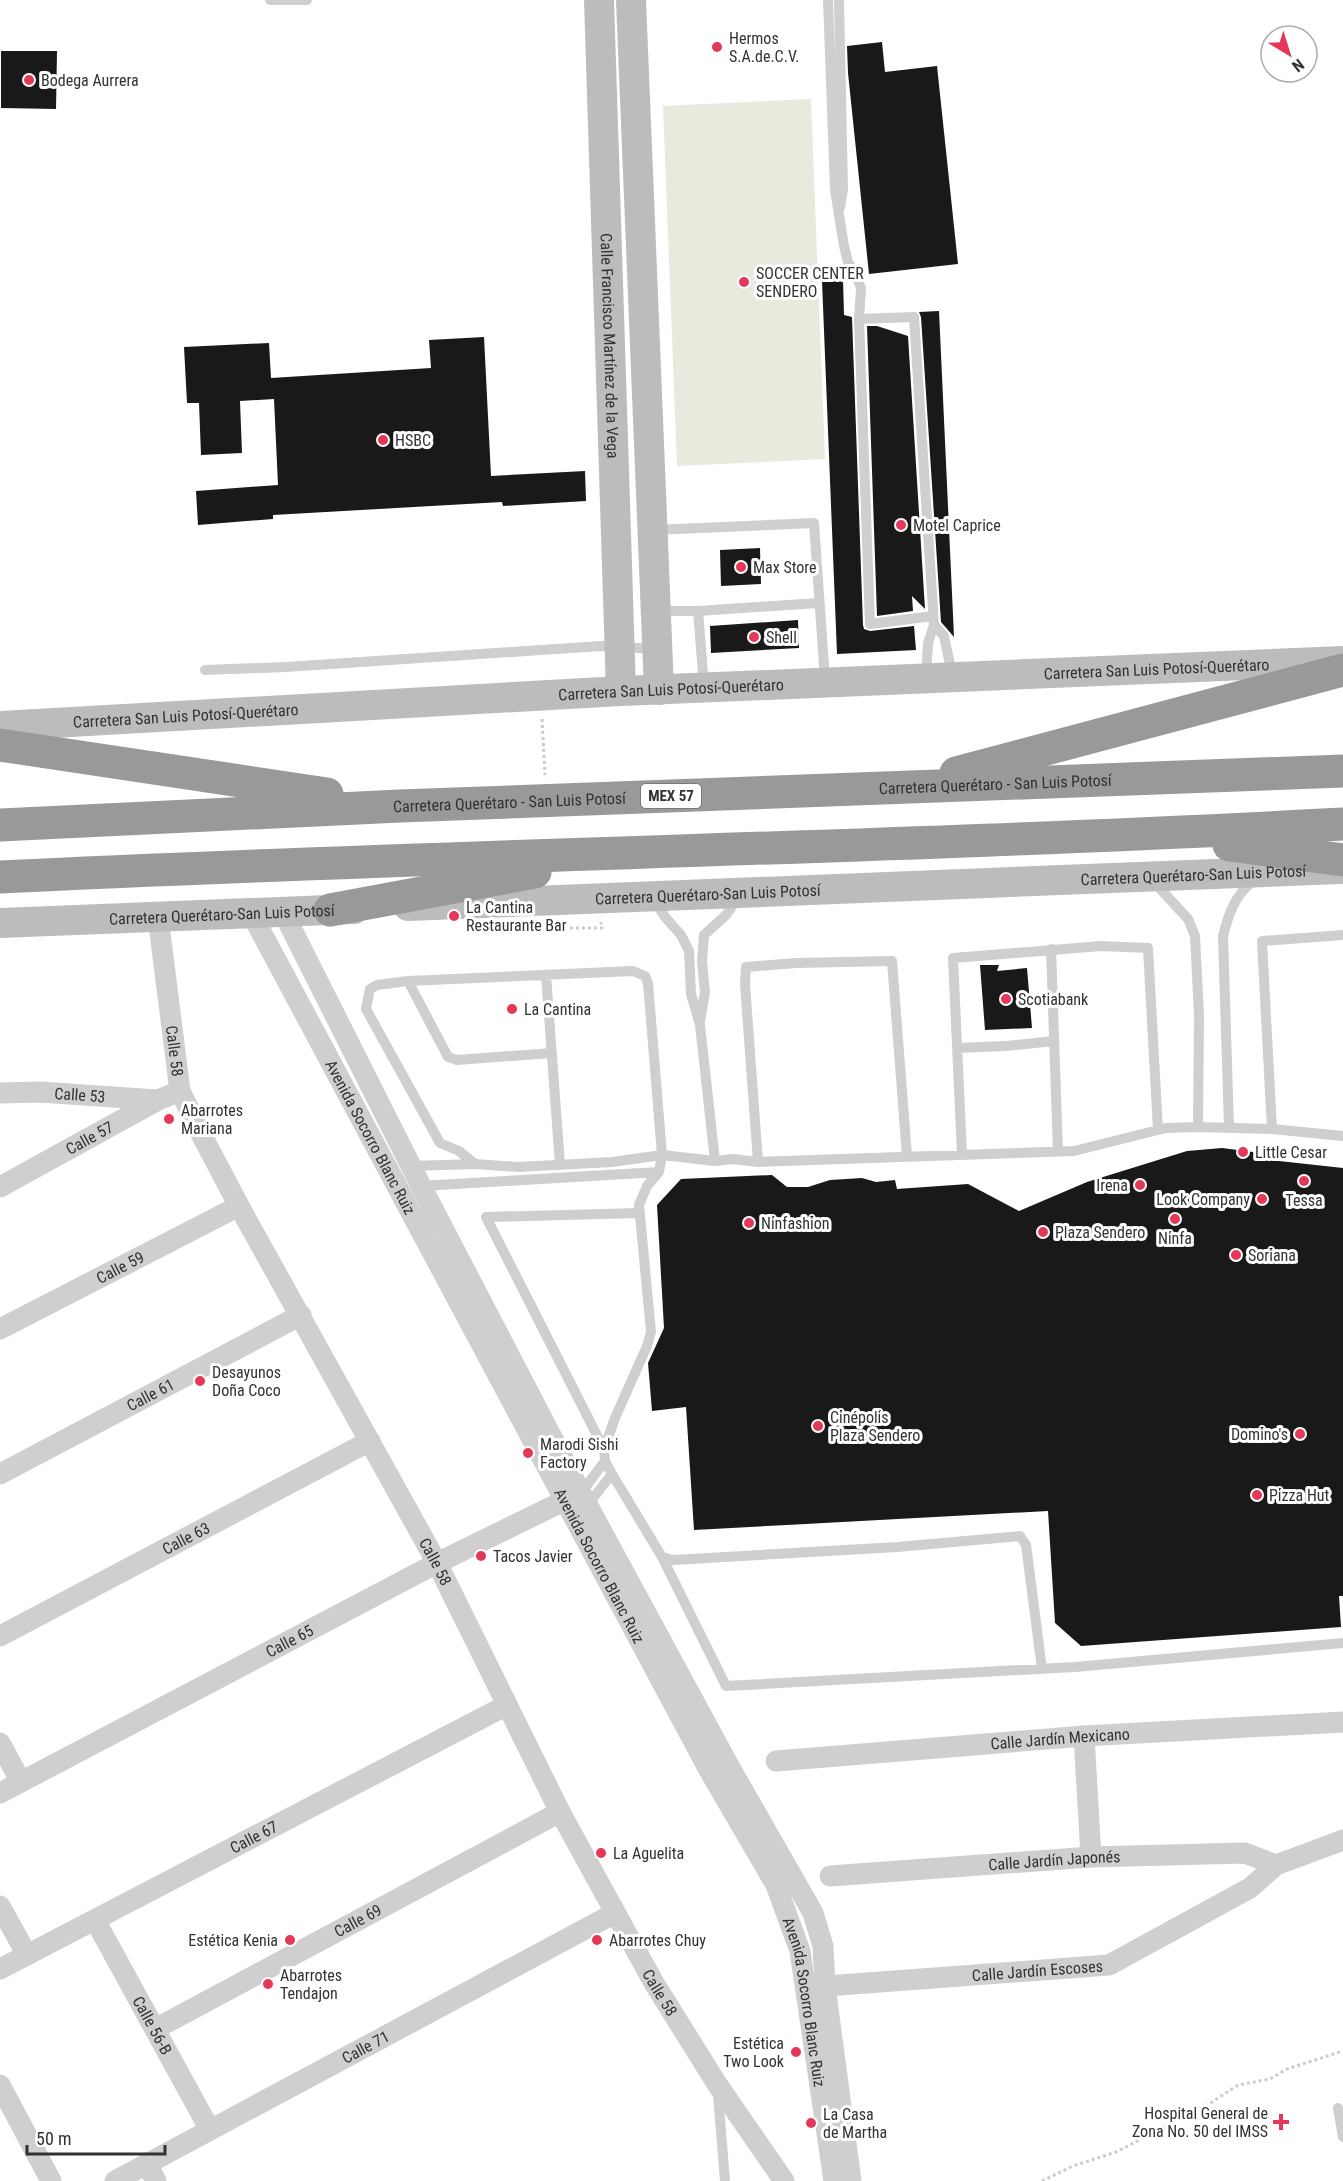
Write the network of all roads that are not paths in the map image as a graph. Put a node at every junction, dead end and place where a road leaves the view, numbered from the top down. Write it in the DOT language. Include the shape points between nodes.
graph roads {
  1 [pos="270,0"];
  2 [pos="307,0"];
  3 [pos="599,0"];
  4 [pos="631,0"];
  5 [pos="828,0"];
  6 [pos="839,0"];
  7 [pos="635,105"];
  8 [pos="602,106"];
  9 [pos="839,211"];
  10 [pos="859,319"];
  11 [pos="652,494"];
  12 [pos="614,496"];
  13 [pos="653,530"];
  14 [pos="818,603"];
  15 [pos="655,611"];
  16 [pos="698,611"];
  17 [pos="933,621"];
  18 [pos="619,647"];
  19 [pos="657,649"];
  20 [pos="1343,661"];
  21 [pos="205,670"];
  22 [pos="1343,670"];
  23 [pos="939,678"];
  24 [pos="825,683"];
  25 [pos="704,688"];
  26 [pos="658,690"];
  27 [pos="621,691"];
  28 [pos="0,726"];
  29 [pos="0,745"];
  30 [pos="1343,771"];
  31 [pos="899,788"];
  32 [pos="400,806"];
  33 [pos="1343,824"];
  34 [pos="0,825"];
  35 [pos="1149,834"];
  36 [pos="639,853"];
  37 [pos="1343,860"];
  38 [pos="1343,869"];
  39 [pos="1274,872"];
  40 [pos="0,877"];
  41 [pos="1149,877"];
  42 [pos="742,893"];
  43 [pos="653,897"];
  44 [pos="330,910"];
  45 [pos="283,912"];
  46 [pos="251,913"];
  47 [pos="158,917"];
  48 [pos="0,923"];
  49 [pos="1343,935"];
  50 [pos="1050,949"];
  51 [pos="546,975"];
  52 [pos="408,981"];
  53 [pos="320,986"];
  54 [pos="298,998"];
  55 [pos="700,1025"];
  56 [pos="1054,1041"];
  57 [pos="957,1048"];
  58 [pos="552,1053"];
  59 [pos="180,1090"];
  60 [pos="0,1093"];
  61 [pos="158,1101"];
  62 [pos="1198,1126"];
  63 [pos="1229,1127"];
  64 [pos="1272,1129"];
  65 [pos="1158,1130"];
  66 [pos="1343,1136"];
  67 [pos="1058,1152"];
  68 [pos="962,1154"];
  69 [pos="662,1155"];
  70 [pos="907,1156"];
  71 [pos="715,1161"];
  72 [pos="758,1162"];
  73 [pos="475,1164"];
  74 [pos="560,1165"];
  75 [pos="411,1166"];
  76 [pos="658,1172"];
  77 [pos="421,1186"];
  78 [pos="0,1187"];
  79 [pos="239,1206"];
  80 [pos="640,1213"];
  81 [pos="300,1315"];
  82 [pos="0,1329"];
  83 [pos="370,1441"];
  84 [pos="604,1449"];
  85 [pos="605,1461"];
  86 [pos="0,1474"];
  87 [pos="612,1474"];
  88 [pos="577,1503"];
  89 [pos="662,1557"];
  90 [pos="436,1563"];
  91 [pos="0,1636"];
  92 [pos="1343,1643"];
  93 [pos="1041,1669"];
  94 [pos="507,1705"];
  95 [pos="1343,1722"];
  96 [pos="1084,1736"];
  97 [pos="0,1743"];
  98 [pos="776,1761"];
  99 [pos="21,1782"];
  100 [pos="0,1793"];
  101 [pos="561,1812"];
  102 [pos="1343,1840"];
  103 [pos="1091,1857"];
  104 [pos="1276,1865"];
  105 [pos="830,1876"];
  106 [pos="0,1906"];
  107 [pos="615,1913"];
  108 [pos="95,1920"];
  109 [pos="27,1955"];
  110 [pos="0,1969"];
  111 [pos="816,1987"];
  112 [pos="155,2029"];
  113 [pos="717,2084"];
  114 [pos="0,2085"];
  115 [pos="1338,2108"];
  116 [pos="6,2110"];
  117 [pos="210,2130"];
  118 [pos="1343,2137"];
  119 [pos="152,2172"];
  120 [pos="51,2181"];
  121 [pos="116,2181"];
  122 [pos="725,2181"];
  123 [pos="784,2181"];
  124 [pos="834,2181"];
  125 [pos="851,2181"];
  1 -- 2 [label="lane"];
  3 -- 8 [label="main road, Calle Francisco Martínez de la Vega"];
  4 -- 7 [label="main road"];
  5 -- 9 [label="lane"];
  6 -- 9 [label="lane" via="843,202"];
  7 -- 8 [label="main road"];
  7 -- 11 [label="main road"];
  8 -- 12 [label="main road, Calle Francisco Martínez de la Vega"];
  9 -- 10 [label="lane" via="848,262 861,288"];
  10 -- 17 [label="lane" via="914,317"];
  10 -- 17 [label="lane" via="870,624"];
  11 -- 12 [label="main road"];
  11 -- 13 [label="main road"];
  12 -- 18 [label="main road, Calle Francisco Martínez de la Vega"];
  13 -- 14 [label="lane" via="814,523"];
  13 -- 15 [label="main road"];
  14 -- 16 [label="lane"];
  14 -- 24 [label="lane"];
  15 -- 16 [label="lane"];
  15 -- 19 [label="main road"];
  16 -- 25 [label="lane"];
  17 -- 23 [label="lane" via="928,643"];
  17 -- 23 [label="lane" via="944,636"];
  18 -- 19 [label="lane"];
  18 -- 21 [label="lane"];
  18 -- 27 [label="main road, Calle Francisco Martínez de la Vega"];
  19 -- 26 [label="main road"];
  20 -- 23 [label="main road, Carretera San Luis Potosí-Querétaro"];
  22 -- 31 [label="highway"];
  23 -- 24 [label="main road, Carretera San Luis Potosí-Querétaro"];
  24 -- 25 [label="main road, Carretera San Luis Potosí-Querétaro"];
  25 -- 26 [label="main road, Carretera San Luis Potosí-Querétaro"];
  26 -- 27 [label="main road, Carretera San Luis Potosí-Querétaro"];
  27 -- 28 [label="main road, Carretera San Luis Potosí-Querétaro"];
  29 -- 32 [label="highway"];
  30 -- 31 [label="highway, Carretera Querétaro - San Luis Potosí / MEX 57"];
  31 -- 32 [label="highway, Carretera Querétaro - San Luis Potosí / MEX 57"];
  32 -- 34 [label="highway, Carretera Querétaro - San Luis Potosí / MEX 57"];
  33 -- 35 [label="highway"];
  35 -- 36 [label="highway"];
  35 -- 37 [label="highway"];
  36 -- 40 [label="highway"];
  36 -- 44 [label="highway"];
  38 -- 39 [label="main road, Carretera Querétaro-San Luis Potosí"];
  39 -- 41 [label="main road, Carretera Querétaro-San Luis Potosí"];
  39 -- 63 [label="lane" via="1253,881 1239,894 1223,936"];
  41 -- 42 [label="main road, Carretera Querétaro-San Luis Potosí"];
  41 -- 62 [label="lane" via="1188,919 1195,936"];
  42 -- 43 [label="main road, Carretera Querétaro-San Luis Potosí"];
  42 -- 55 [label="lane" via="704,935 705,992"];
  43 -- 44 [label="main road, Carretera Querétaro-San Luis Potosí"];
  43 -- 55 [label="lane" via="689,951 691,994"];
  44 -- 45 [label="main road, Carretera Querétaro-San Luis Potosí"];
  45 -- 46 [label="main road, Carretera Querétaro-San Luis Potosí"];
  45 -- 53 [label="street, Avenida Socorro Blanc Ruiz"];
  46 -- 47 [label="main road, Carretera Querétaro-San Luis Potosí"];
  46 -- 54 [label="street, Avenida Socorro Blanc Ruiz"];
  47 -- 48 [label="main road, Carretera Querétaro-San Luis Potosí"];
  47 -- 59 [label="street, Calle 58"];
  49 -- 64 [label="lane" via="1262,940"];
  50 -- 56 [label="lane"];
  50 -- 57 [label="lane" via="953,958"];
  50 -- 65 [label="lane" via="1148,948"];
  51 -- 52 [label="lane"];
  51 -- 58 [label="lane"];
  51 -- 69 [label="lane" via="633,971 645,976"];
  52 -- 58 [label="lane" via="448,1057 457,1060"];
  52 -- 73 [label="lane" via="377,984 370,989 366,1009 440,1143"];
  53 -- 54 [label="street" via="312,983 304,987"];
  53 -- 75 [label="street, Avenida Socorro Blanc Ruiz"];
  54 -- 88 [label="street, Avenida Socorro Blanc Ruiz"];
  55 -- 71 [label="lane"];
  56 -- 57 [label="lane"];
  56 -- 67 [label="lane"];
  57 -- 68 [label="lane"];
  58 -- 74 [label="lane"];
  59 -- 61 [label="street, Calle 57"];
  59 -- 79 [label="street, Calle 58"];
  60 -- 61 [label="street, Calle 53" via="40,1092"];
  61 -- 78 [label="street, Calle 57"];
  62 -- 63 [label="lane"];
  62 -- 65 [label="lane"];
  63 -- 64 [label="lane"];
  64 -- 66 [label="lane"];
  65 -- 67 [label="lane"];
  67 -- 68 [label="lane"];
  68 -- 70 [label="lane"];
  69 -- 71 [label="lane"];
  69 -- 74 [label="lane"];
  69 -- 76 [label="lane"];
  70 -- 72 [label="lane"];
  70 -- 72 [label="lane" via="892,961 796,963 746,967"];
  71 -- 72 [label="lane"];
  73 -- 74 [label="lane"];
  73 -- 75 [label="lane"];
  75 -- 77 [label="street, Avenida Socorro Blanc Ruiz"];
  76 -- 77 [label="lane"];
  76 -- 80 [label="lane" via="647,1186"];
  77 -- 88 [label="street, Avenida Socorro Blanc Ruiz"];
  79 -- 81 [label="street, Calle 58"];
  79 -- 82 [label="street, Calle 59"];
  80 -- 84 [label="lane" via="651,1332"];
  80 -- 84 [label="lane" via="486,1217"];
  81 -- 83 [label="street, Calle 58"];
  81 -- 86 [label="street, Calle 61"];
  83 -- 90 [label="street, Calle 58"];
  83 -- 91 [label="street, Calle 63"];
  84 -- 85 [label="lane"];
  85 -- 87 [label="lane"];
  85 -- 88 [label="lane"];
  87 -- 88 [label="lane"];
  87 -- 89 [label="lane"];
  88 -- 90 [label="street, Calle 65"];
  88 -- 111 [label="street, Avenida Socorro Blanc Ruiz" via="719,1768 785,1882 813,1913 823,1946"];
  89 -- 93 [label="lane" via="726,1686"];
  89 -- 93 [label="lane" via="731,1557 1020,1536 1026,1545"];
  90 -- 94 [label="street, Calle 58"];
  90 -- 99 [label="street, Calle 65"];
  92 -- 93 [label="lane"];
  94 -- 101 [label="street, Calle 58"];
  94 -- 108 [label="street, Calle 67"];
  95 -- 96 [label="street, Calle Jardín Mexicano"];
  96 -- 98 [label="street, Calle Jardín Mexicano"];
  96 -- 103 [label="street"];
  97 -- 99 [label="street"];
  99 -- 100 [label="street, Calle 65"];
  101 -- 107 [label="street, Calle 58"];
  101 -- 112 [label="street, Calle 69"];
  102 -- 104 [label="street, Calle Jardín Escoses"];
  103 -- 104 [label="street, Calle Jardín Japonés" via="1245,1852"];
  103 -- 105 [label="street, Calle Jardín Japonés"];
  104 -- 111 [label="street, Calle Jardín Escoses" via="1250,1888 1109,1965"];
  106 -- 109 [label="street"];
  107 -- 113 [label="street, Calle 58"];
  107 -- 117 [label="street, Calle 71"];
  108 -- 109 [label="street, Calle 67"];
  108 -- 112 [label="street, Calle 56-B"];
  109 -- 110 [label="street, Calle 67"];
  111 -- 124 [label="street, Avenida Socorro Blanc Ruiz"];
  111 -- 125 [label="street, Avenida Socorro Blanc Ruiz"];
  112 -- 117 [label="street, Calle 56-B"];
  113 -- 122 [label="lane"];
  113 -- 123 [label="street, Calle 58"];
  114 -- 116 [label="street"];
  115 -- 118 [label="lane"];
  116 -- 120 [label="street"];
  117 -- 119 [label="street, Calle 71"];
  119 -- 121 [label="street, Calle 71"];
}
